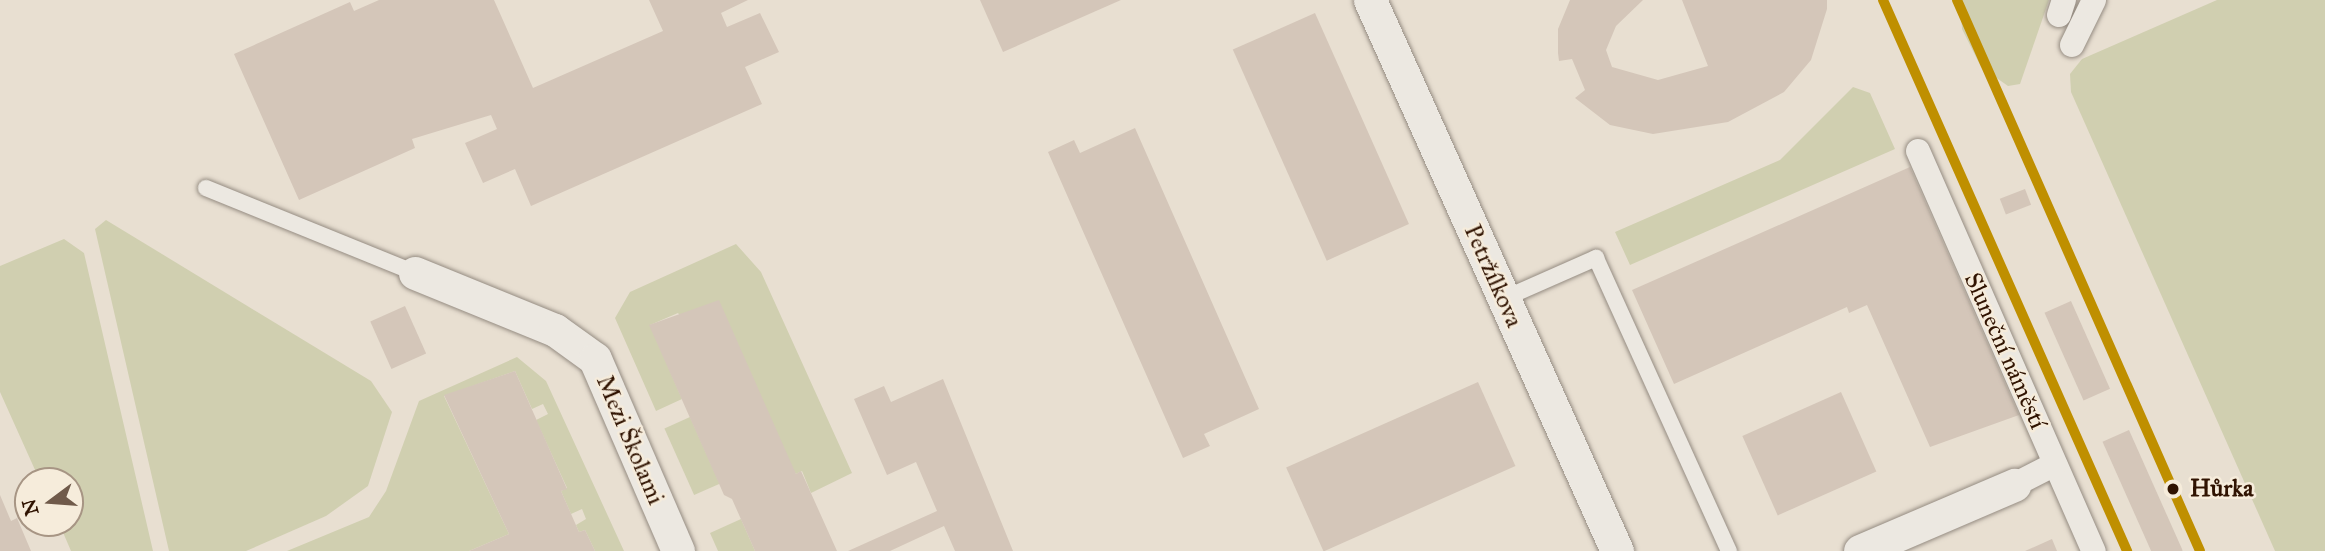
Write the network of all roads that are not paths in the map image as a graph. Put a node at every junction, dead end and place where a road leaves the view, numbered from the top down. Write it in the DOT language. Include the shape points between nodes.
graph roads {
  1 [pos="1370,0"];
  2 [pos="2094,0"];
  3 [pos="2072,45"];
  4 [pos="1917,151"];
  5 [pos="205,188"];
  6 [pos="415,273"];
  7 [pos="1503,299"];
  8 [pos="2055,464"];
  9 [pos="2014,485"];
  10 [pos="678,551"];
  11 [pos="1617,551"];
  12 [pos="1729,551"];
  13 [pos="1860,551"];
  14 [pos="2094,551"];
  1 -- 7 [label="street, Petržílkova"];
  2 -- 3 [label="street"];
  4 -- 8 [label="street, Sluneční náměstí"];
  5 -- 6 [label="lane"];
  6 -- 10 [label="street, Mezi Školami" via="555,330 595,359"];
  7 -- 11 [label="street, Petržílkova"];
  7 -- 12 [label="lane" via="1596,258"];
  8 -- 9 [label="street"];
  8 -- 14 [label="street, Sluneční náměstí"];
  9 -- 13 [label="street"];
}
